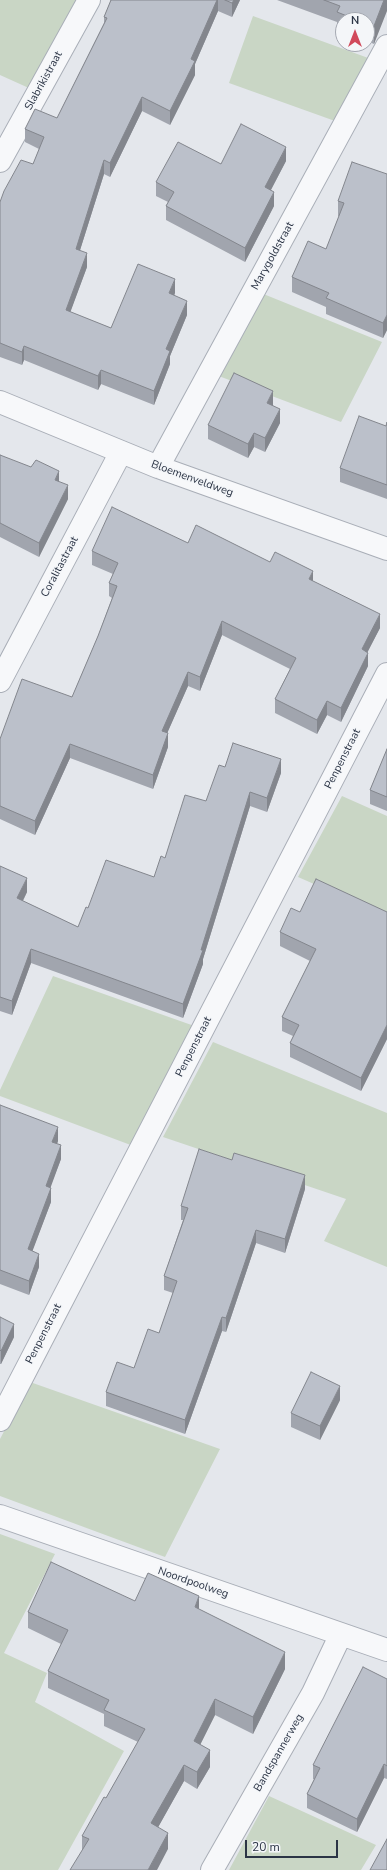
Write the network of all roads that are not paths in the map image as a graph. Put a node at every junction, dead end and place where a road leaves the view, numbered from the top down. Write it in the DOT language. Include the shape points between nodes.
graph roads {
  1 [pos="89,0"];
  2 [pos="387,46"];
  3 [pos="0,161"];
  4 [pos="0,402"];
  5 [pos="121,452"];
  6 [pos="158,467"];
  7 [pos="387,549"];
  8 [pos="387,674"];
  9 [pos="0,681"];
  10 [pos="0,1420"];
  11 [pos="0,1516"];
  12 [pos="341,1634"];
  13 [pos="387,1650"];
  14 [pos="212,1870"];
  1 -- 3 [label="street, Slabrikistraat"];
  2 -- 6 [label="street, Marygoldstraat"];
  4 -- 5 [label="street, Bloemenveldweg"];
  5 -- 6 [label="street, Bloemenveldweg"];
  5 -- 9 [label="street, Coralitastraat"];
  6 -- 7 [label="street, Bloemenveldweg"];
  8 -- 10 [label="street, Penpenstraat"];
  11 -- 12 [label="street, Noordpoolweg"];
  12 -- 13 [label="street, Noordpoolweg"];
  12 -- 14 [label="street, Bandspannerweg" via="313,1693"];
}
